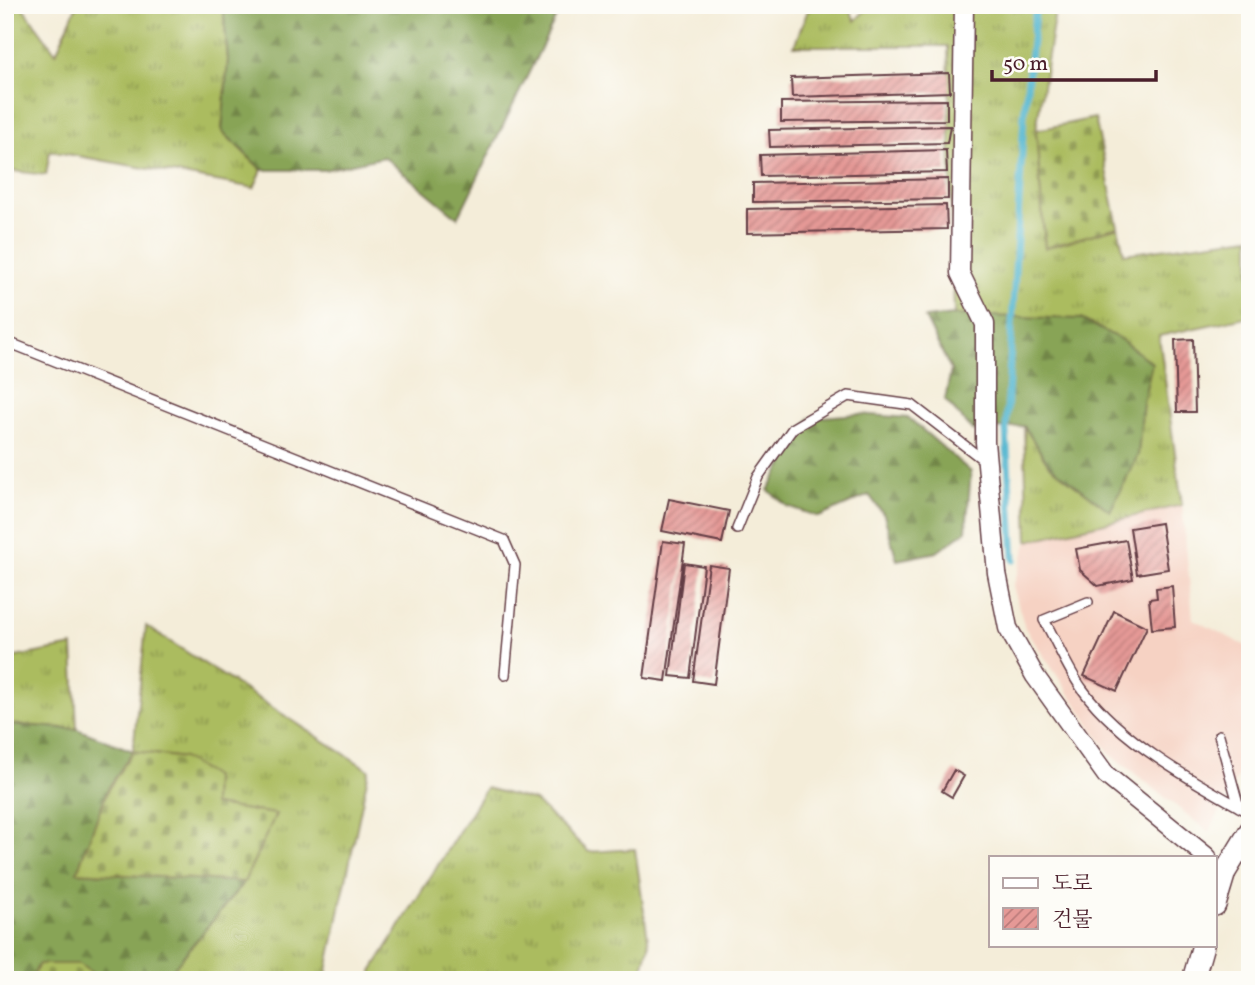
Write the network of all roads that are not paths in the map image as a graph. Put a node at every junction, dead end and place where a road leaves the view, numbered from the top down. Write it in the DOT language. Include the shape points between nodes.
graph roads {
  1 [pos="964,5"];
  2 [pos="5,341"];
  3 [pos="987,463"];
  4 [pos="737,529"];
  5 [pos="1088,602"];
  6 [pos="505,676"];
  7 [pos="1219,735"];
  8 [pos="1239,807"];
  9 [pos="1250,813"];
  10 [pos="1250,831"];
  11 [pos="1206,856"];
  12 [pos="1220,867"];
  13 [pos="1216,897"];
  14 [pos="1203,946"];
  15 [pos="1193,980"];
  1 -- 3 [label="street" via="960,273 985,324"];
  2 -- 6 [label="lane" via="504,540 515,565"];
  3 -- 4 [label="lane" via="912,405 848,396 793,428 758,477"];
  3 -- 11 [label="street" via="996,573 1008,628 1035,676 1106,775"];
  5 -- 8 [label="lane" via="1044,620 1082,690 1119,730"];
  7 -- 8 [label="lane"];
  8 -- 9 [label="lane"];
  10 -- 12 [label="street"];
  12 -- 13 [label="street"];
  14 -- 15 [label="street"];
}
